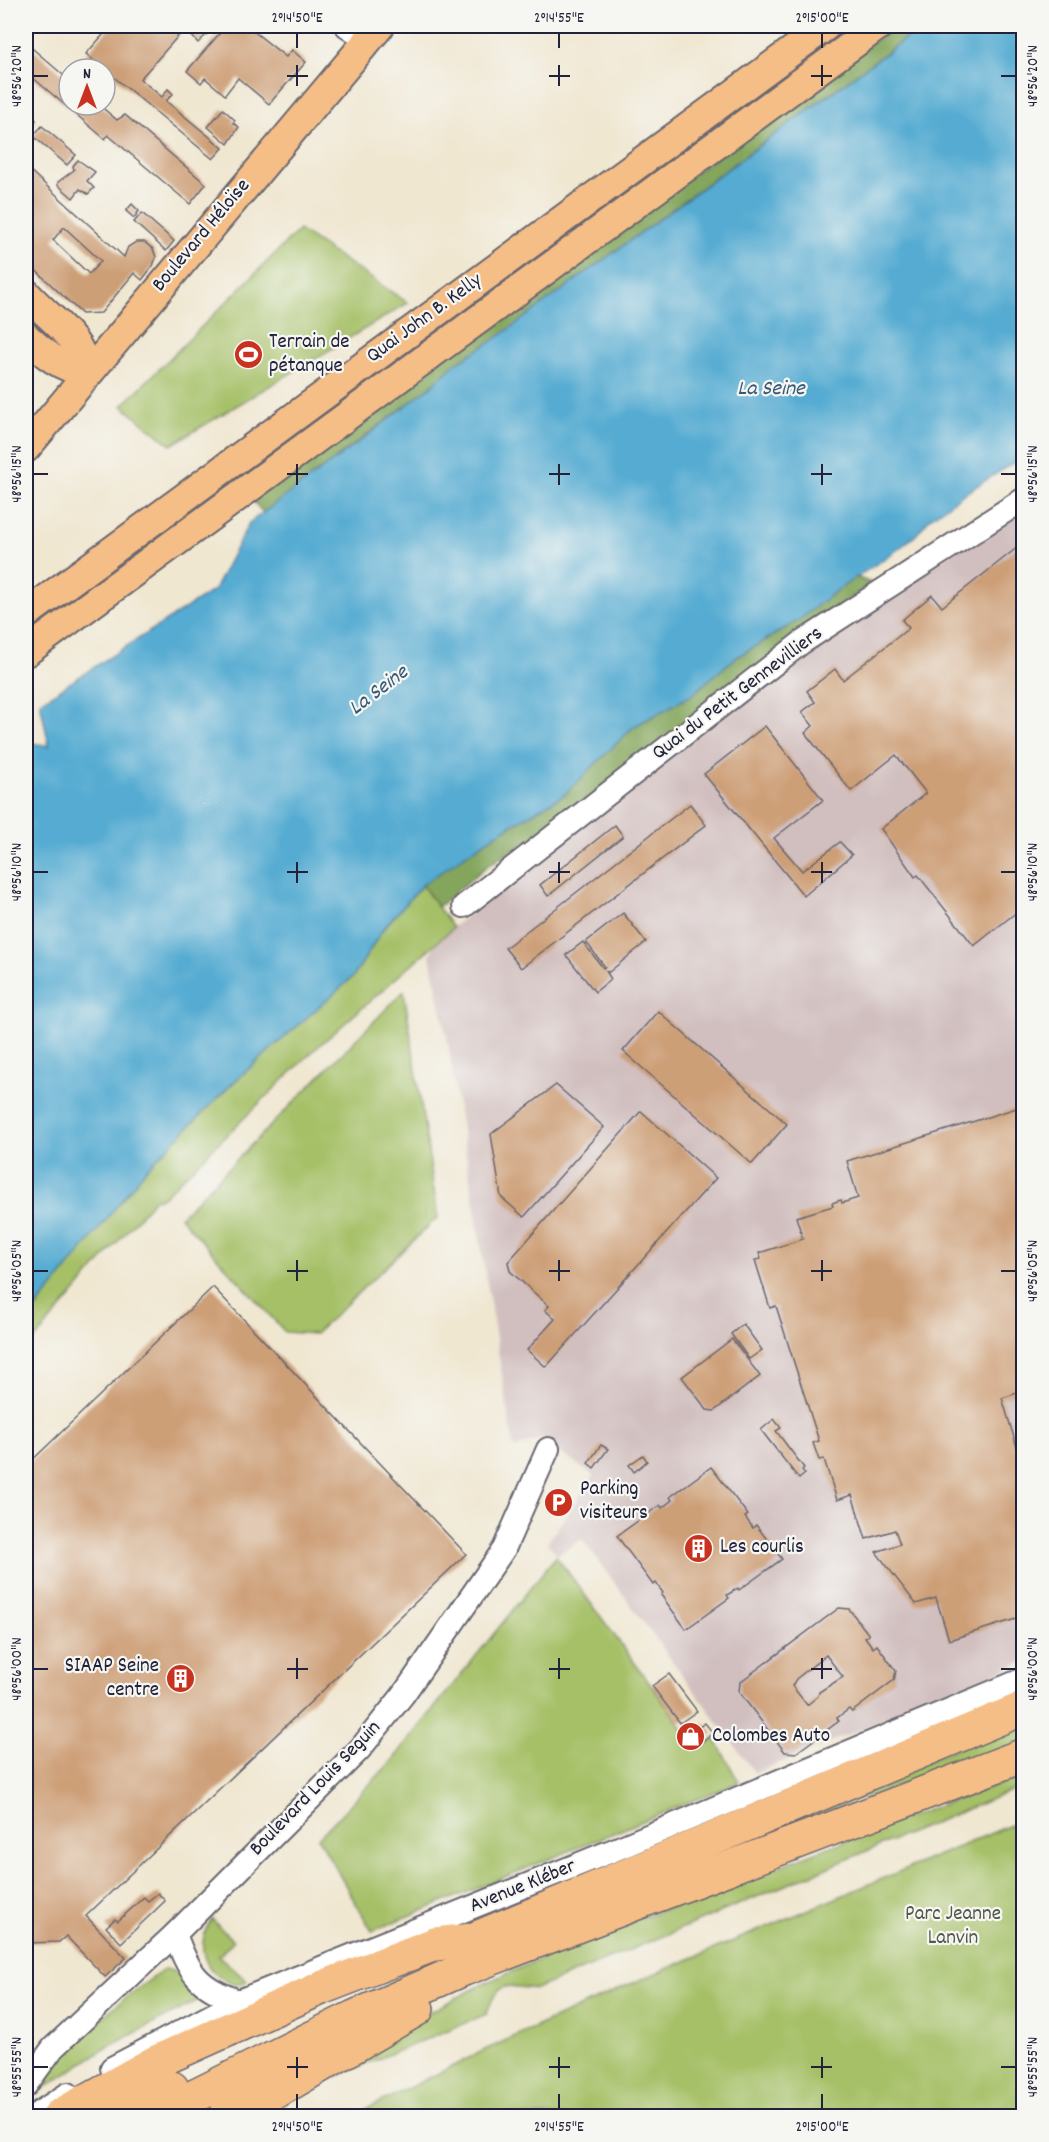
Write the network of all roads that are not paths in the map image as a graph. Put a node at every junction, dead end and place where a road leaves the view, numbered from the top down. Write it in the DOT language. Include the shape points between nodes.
graph roads {
  1 [pos="826,26"];
  2 [pos="878,26"];
  3 [pos="365,30"];
  4 [pos="27,296"];
  5 [pos="26,337"];
  6 [pos="87,373"];
  7 [pos="26,448"];
  8 [pos="1023,499"];
  9 [pos="76,575"];
  10 [pos="26,588"];
  11 [pos="26,614"];
  12 [pos="27,650"];
  13 [pos="464,906"];
  14 [pos="548,1449"];
  15 [pos="1023,1679"];
  16 [pos="1023,1708"];
  17 [pos="1023,1755"];
  18 [pos="175,1934"];
  19 [pos="468,1955"];
  20 [pos="239,2001"];
  21 [pos="26,2085"];
  22 [pos="34,2116"];
  23 [pos="59,2116"];
  24 [pos="116,2116"];
  25 [pos="155,2116"];
  26 [pos="225,2116"];
  1 -- 9 [label="main road, Quai John B. Kelly"];
  2 -- 12 [label="main road, Quai John B. Kelly"];
  3 -- 6 [label="main road, Boulevard Héloïse"];
  4 -- 6 [label="main road" via="75,341 85,356"];
  5 -- 6 [label="main road" via="52,361"];
  6 -- 7 [label="main road, Boulevard Héloïse"];
  8 -- 13 [label="street, Quai du Petit Gennevilliers" via="801,643"];
  9 -- 10 [label="main road" via="52,574"];
  9 -- 11 [label="main road, Quai John B. Kelly"];
  14 -- 18 [label="street, Boulevard Louis Seguin" via="504,1549 403,1695 360,1749"];
  15 -- 20 [label="street, Avenue Kléber"];
  16 -- 19 [label="highway"];
  17 -- 19 [label="highway"];
  18 -- 20 [label="street" via="187,1967 205,1985"];
  18 -- 21 [label="street, Boulevard Louis Seguin" via="53,2048"];
  19 -- 23 [label="highway" via="435,1944 321,1988 156,2062"];
  19 -- 24 [label="highway" via="462,1948 349,1998"];
  19 -- 25 [label="highway"];
  19 -- 26 [label="highway" via="415,2010 296,2080"];
  20 -- 22 [label="street, Avenue Kléber" via="146,2048"];
}
